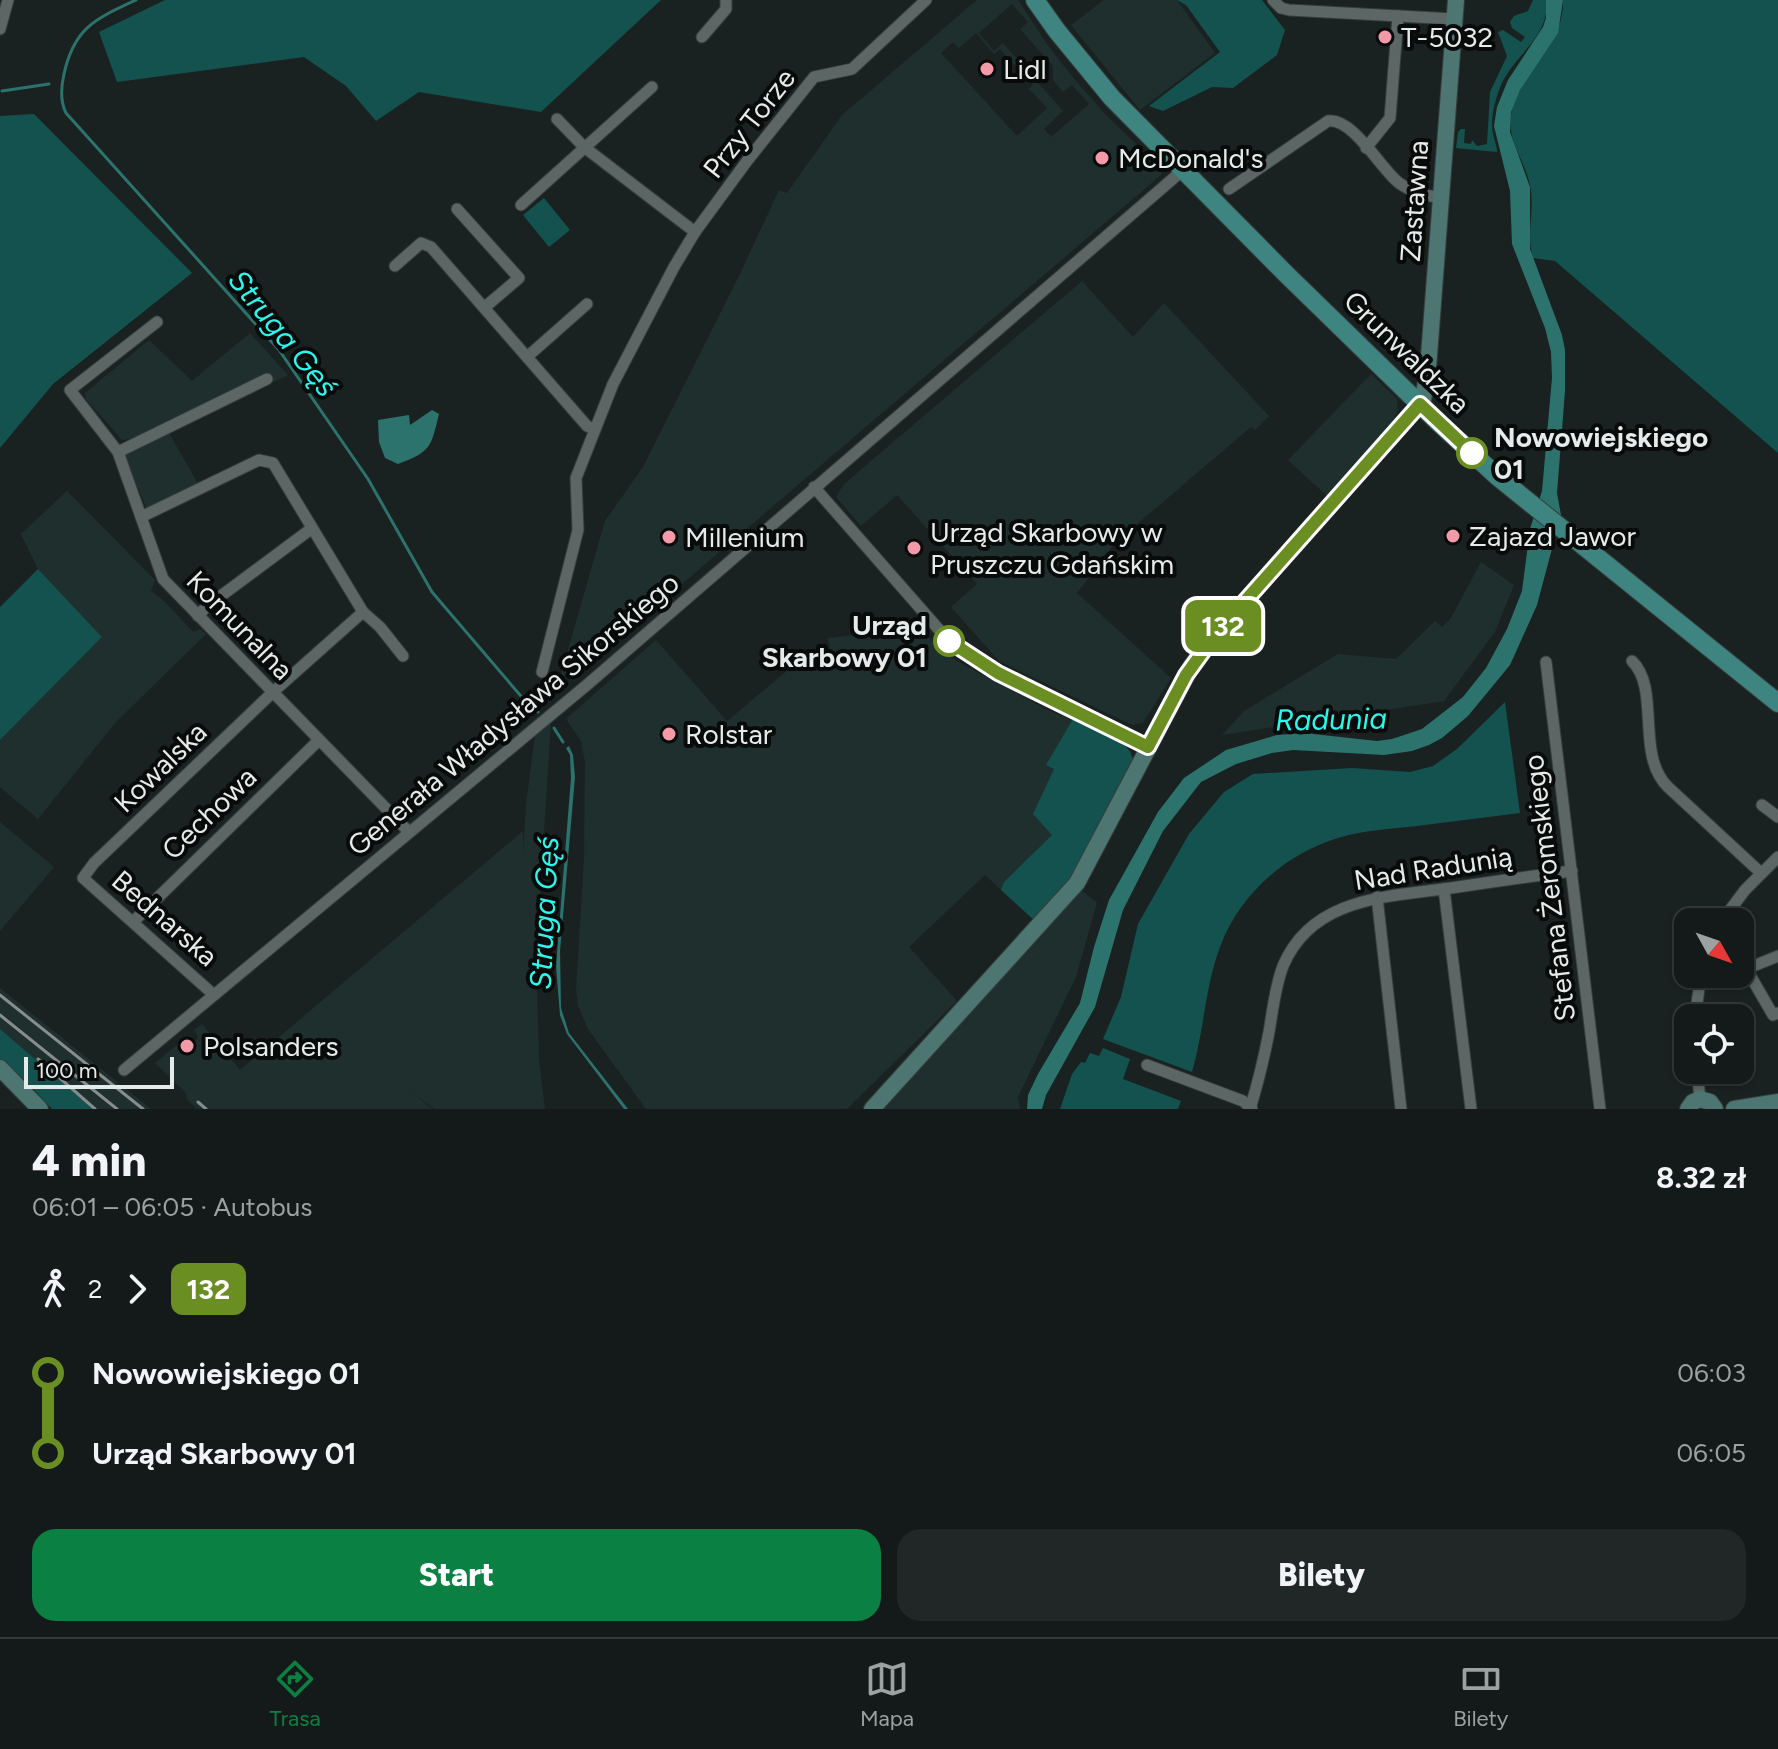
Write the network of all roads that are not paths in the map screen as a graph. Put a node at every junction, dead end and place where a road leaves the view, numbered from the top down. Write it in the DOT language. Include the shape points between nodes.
graph roads {
  1 [pos="8,0"];
  2 [pos="726,0"];
  3 [pos="926,0"];
  4 [pos="1035,0"];
  5 [pos="1273,0"];
  6 [pos="1456,0"];
  7 [pos="1398,16"];
  8 [pos="1454,19"];
  9 [pos="0,29"];
  10 [pos="702,37"];
  11 [pos="652,87"];
  12 [pos="557,119"];
  13 [pos="584,147"];
  14 [pos="1366,148"];
  15 [pos="1183,170"];
  16 [pos="1229,189"];
  17 [pos="1441,198"];
  18 [pos="521,205"];
  19 [pos="457,209"];
  20 [pos="695,232"];
  21 [pos="395,266"];
  22 [pos="587,304"];
  23 [pos="485,307"];
  24 [pos="157,322"];
  25 [pos="527,357"];
  26 [pos="267,379"];
  27 [pos="1420,404"];
  28 [pos="594,429"];
  29 [pos="118,452"];
  30 [pos="814,487"];
  31 [pos="141,517"];
  32 [pos="311,529"];
  33 [pos="363,612"];
  34 [pos="198,616"];
  35 [pos="403,656"];
  36 [pos="1632,661"];
  37 [pos="1546,662"];
  38 [pos="542,672"];
  39 [pos="272,693"];
  40 [pos="1778,703"];
  41 [pos="319,740"];
  42 [pos="1148,747"];
  43 [pos="1762,805"];
  44 [pos="1778,817"];
  45 [pos="409,832"];
  46 [pos="1778,857"];
  47 [pos="1572,871"];
  48 [pos="1761,873"];
  49 [pos="83,878"];
  50 [pos="1444,889"];
  51 [pos="1377,897"];
  52 [pos="1731,908"];
  53 [pos="134,921"];
  54 [pos="1778,956"];
  55 [pos="1754,966"];
  56 [pos="1754,986"];
  57 [pos="214,995"];
  58 [pos="1778,1013"];
  59 [pos="1147,1065"];
  60 [pos="0,1068"];
  61 [pos="124,1070"];
  62 [pos="1696,1084"];
  63 [pos="1778,1102"];
  64 [pos="1694,1104"];
  65 [pos="1251,1108"];
  66 [pos="40,1109"];
  67 [pos="872,1109"];
  68 [pos="1401,1109"];
  69 [pos="1471,1109"];
  70 [pos="1600,1109"];
  71 [pos="1715,1109"];
  72 [pos="1734,1109"];
  1 -- 9 [label="street"];
  2 -- 10 [label="street" via="726,9"];
  3 -- 20 [label="street, Przy Torze" via="852,69 814,77"];
  4 -- 15 [label="main road, Grunwaldzka" via="1112,98"];
  5 -- 7 [label="street" via="1289,10"];
  6 -- 8 [label="street, Zastawna"];
  7 -- 8 [label="street"];
  7 -- 14 [label="street" via="1390,118"];
  8 -- 17 [label="street, Zastawna"];
  11 -- 13 [label="street"];
  12 -- 13 [label="street"];
  13 -- 18 [label="street"];
  13 -- 20 [label="street"];
  14 -- 16 [label="street" via="1346,126 1328,121"];
  14 -- 17 [label="street" via="1404,186"];
  15 -- 27 [label="main road, Grunwaldzka"];
  15 -- 30 [label="street, Generała Władysława Sikorskiego"];
  17 -- 27 [label="street, Zastawna"];
  19 -- 23 [label="street" via="519,278"];
  20 -- 28 [label="street, Przy Torze" via="632,345"];
  21 -- 23 [label="street" via="425,244"];
  22 -- 25 [label="street"];
  23 -- 25 [label="street"];
  24 -- 29 [label="street, Komunalna" via="70,390"];
  25 -- 28 [label="street"];
  26 -- 29 [label="street"];
  27 -- 40 [label="main road, Grunwaldzka" via="1498,477"];
  27 -- 42 [label="street" via="1215,635 1186,675"];
  28 -- 38 [label="street, Przy Torze" via="576,478 578,530"];
  29 -- 31 [label="street, Komunalna"];
  30 -- 42 [label="street" via="949,641 998,673"];
  30 -- 45 [label="street, Generała Władysława Sikorskiego"];
  31 -- 32 [label="street" via="259,460 273,463"];
  31 -- 34 [label="street, Komunalna" via="163,579"];
  32 -- 33 [label="street"];
  32 -- 34 [label="street"];
  33 -- 35 [label="street"];
  33 -- 39 [label="street, Kowalska"];
  34 -- 39 [label="street, Komunalna"];
  36 -- 48 [label="street" via="1642,675 1655,772"];
  37 -- 47 [label="street, Stefana Żeromskiego"];
  39 -- 41 [label="street, Komunalna"];
  39 -- 49 [label="street, Kowalska"];
  41 -- 45 [label="street, Komunalna"];
  41 -- 53 [label="street, Cechowa"];
  42 -- 67 [label="street" via="1077,883"];
  43 -- 44 [label="street"];
  45 -- 57 [label="street, Generała Władysława Sikorskiego"];
  46 -- 48 [label="street"];
  47 -- 50 [label="street, Nad Radunią"];
  47 -- 70 [label="street, Stefana Żeromskiego"];
  48 -- 52 [label="street"];
  49 -- 53 [label="street, Bednarska"];
  50 -- 51 [label="street, Nad Radunią"];
  50 -- 69 [label="street"];
  51 -- 65 [label="street, Nad Radunią" via="1323,917 1291,950 1275,993"];
  51 -- 68 [label="street"];
  53 -- 57 [label="street, Bednarska"];
  54 -- 55 [label="street"];
  56 -- 58 [label="street" via="1773,1015"];
  57 -- 61 [label="street, Generała Władysława Sikorskiego"];
  59 -- 65 [label="street"];
  60 -- 66 [label="street"];
  62 -- 64 [label="street"];
  63 -- 72 [label="street"];
  64 -- 71 [label="street" via="1710,1102"];
}
